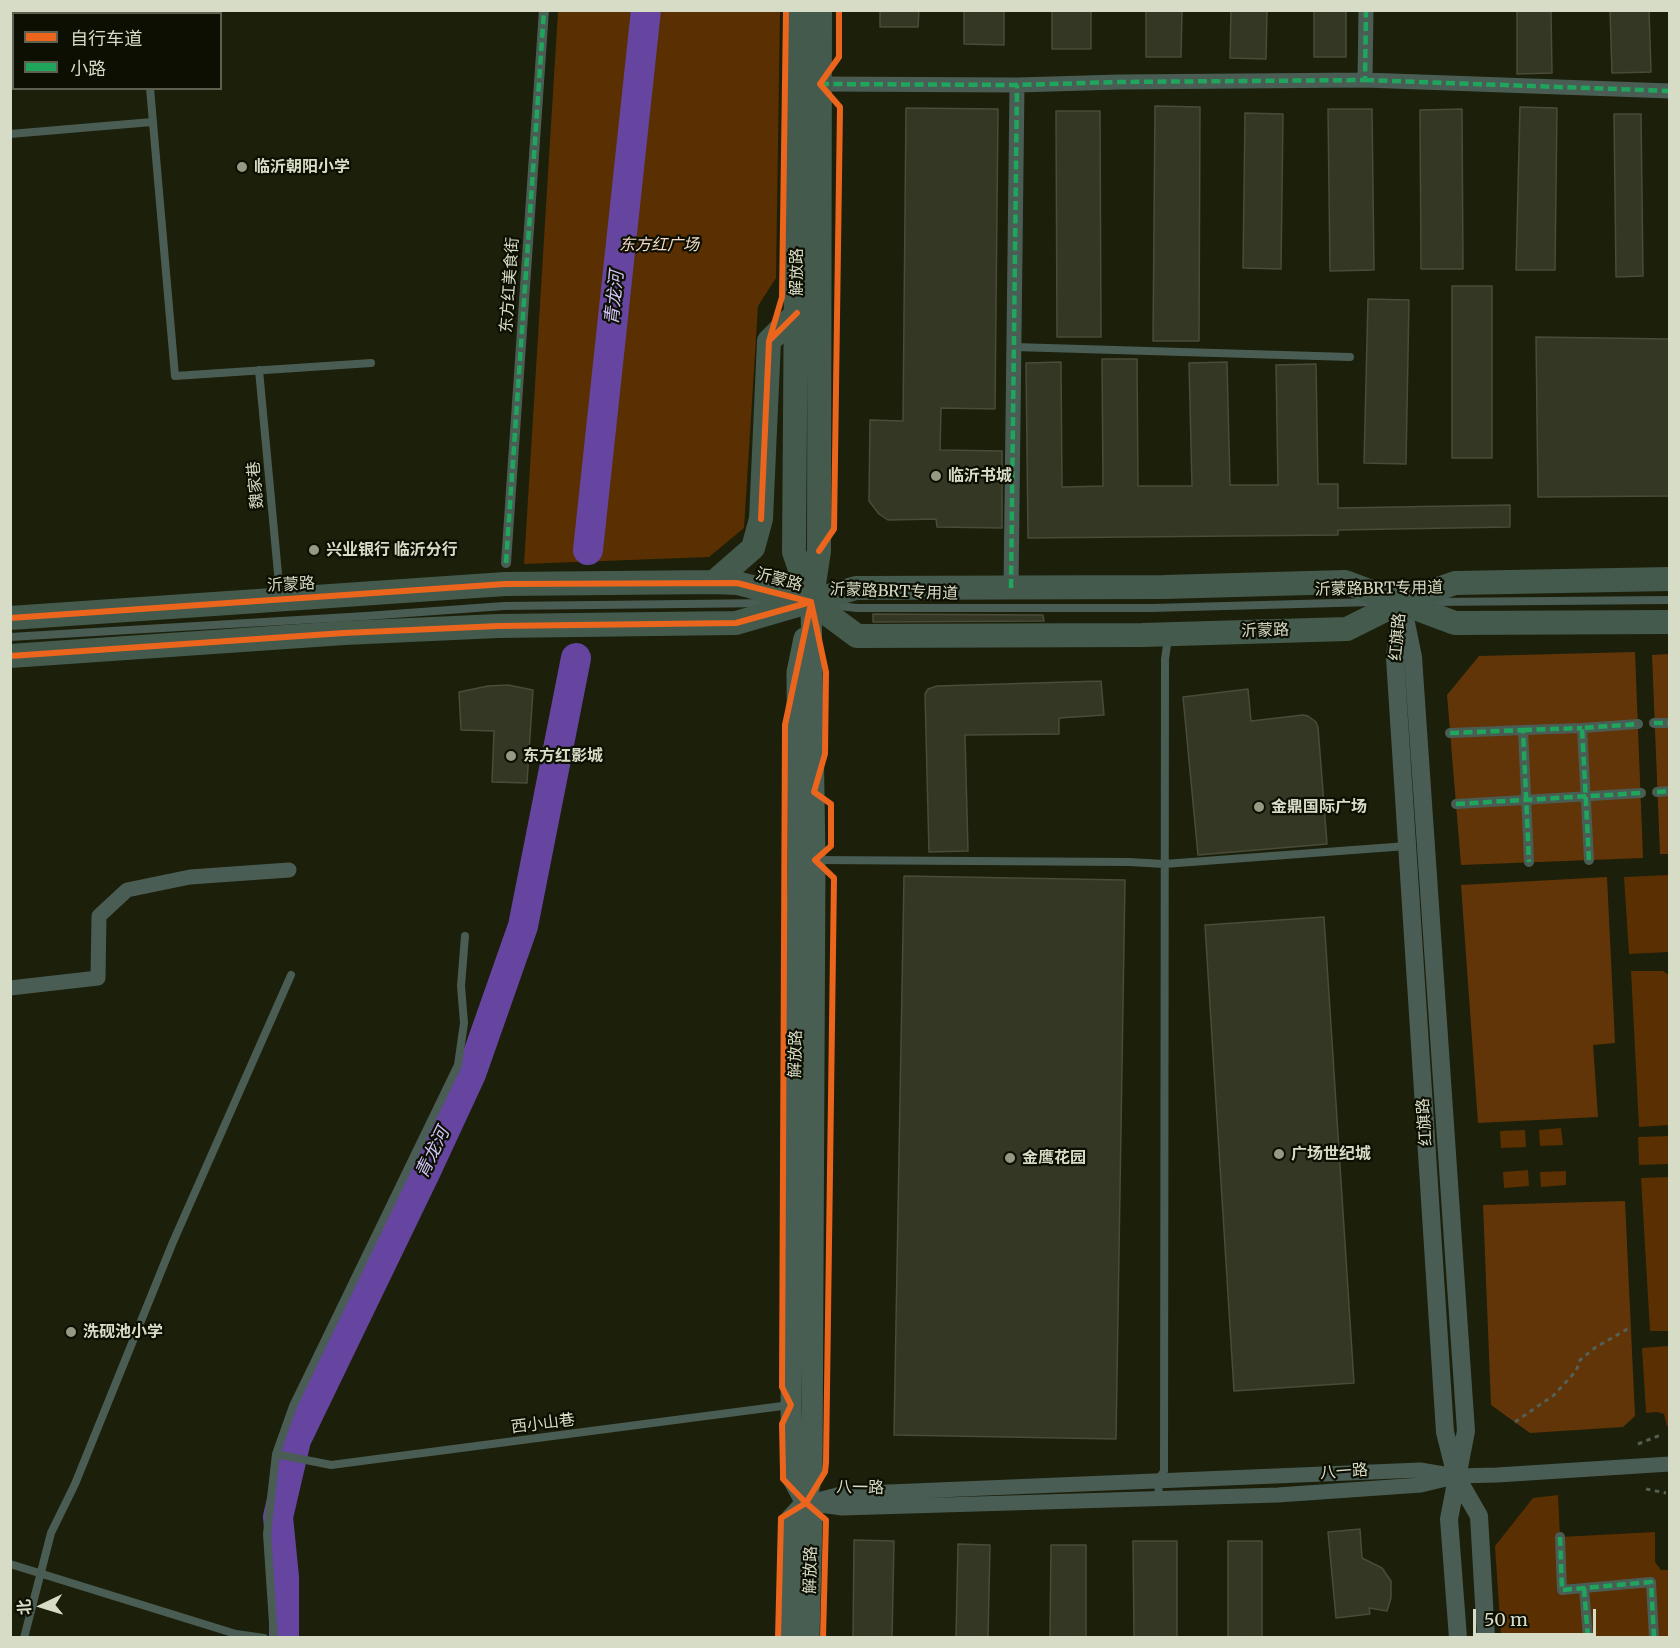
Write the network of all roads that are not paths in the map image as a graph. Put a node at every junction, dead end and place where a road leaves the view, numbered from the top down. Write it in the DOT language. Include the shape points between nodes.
graph roads {
  1 [pos="544,10"];
  2 [pos="798,10"];
  3 [pos="820,10"];
  4 [pos="1365,10"];
  5 [pos="1365,80"];
  6 [pos="820,84"];
  7 [pos="1017,85"];
  8 [pos="150,90"];
  9 [pos="1670,91"];
  10 [pos="152,122"];
  11 [pos="10,134"];
  12 [pos="797,313"];
  13 [pos="1014,347"];
  14 [pos="1350,357"];
  15 [pos="371,363"];
  16 [pos="260,370"];
  17 [pos="506,562"];
  18 [pos="1670,579"];
  19 [pos="714,582"];
  20 [pos="1011,588"];
  21 [pos="280,598"];
  22 [pos="1670,600"];
  23 [pos="811,602"];
  24 [pos="1401,602"];
  25 [pos="10,618"];
  26 [pos="1670,622"];
  27 [pos="1169,634"];
  28 [pos="10,637"];
  29 [pos="10,656"];
  30 [pos="1654,723"];
  31 [pos="1670,723"];
  32 [pos="1638,724"];
  33 [pos="1582,728"];
  34 [pos="1523,730"];
  35 [pos="1450,733"];
  36 [pos="1670,791"];
  37 [pos="1657,792"];
  38 [pos="1641,793"];
  39 [pos="1586,795"];
  40 [pos="1526,799"];
  41 [pos="1456,804"];
  42 [pos="1407,846"];
  43 [pos="815,860"];
  44 [pos="1589,860"];
  45 [pos="1529,862"];
  46 [pos="1164,864"];
  47 [pos="289,870"];
  48 [pos="465,936"];
  49 [pos="291,975"];
  50 [pos="10,988"];
  51 [pos="791,1405"];
  52 [pos="280,1454"];
  53 [pos="1670,1464"];
  54 [pos="1456,1476"];
  55 [pos="1158,1481"];
  56 [pos="1159,1498"];
  57 [pos="806,1503"];
  58 [pos="1560,1537"];
  59 [pos="10,1564"];
  60 [pos="40,1572"];
  61 [pos="1584,1588"];
  62 [pos="24,1638"];
  63 [pos="264,1638"];
  64 [pos="274,1638"];
  65 [pos="789,1638"];
  66 [pos="810,1638"];
  67 [pos="1458,1638"];
  68 [pos="1486,1638"];
  69 [pos="1588,1638"];
  70 [pos="1654,1638"];
  1 -- 17 [label="street, 东方红美食街"];
  2 -- 12 [label="main road, 解放路"];
  3 -- 6 [label="main road, 解放路"];
  4 -- 5 [label="street"];
  5 -- 7 [label="street"];
  5 -- 9 [label="street"];
  6 -- 7 [label="street"];
  6 -- 23 [label="main road, 解放路" via="819,551"];
  7 -- 13 [label="street"];
  8 -- 10 [label="lane"];
  10 -- 11 [label="lane"];
  10 -- 16 [label="lane" via="175,376"];
  12 -- 19 [label="main road" via="769,341 762,519 753,548"];
  12 -- 23 [label="main road, 解放路" via="794,552"];
  13 -- 14 [label="lane"];
  13 -- 20 [label="street"];
  15 -- 16 [label="lane"];
  16 -- 21 [label="lane, 魏家巷"];
  18 -- 24 [label="main road, 沂蒙路" via="1455,583"];
  19 -- 21 [label="main road, 沂蒙路" via="505,584"];
  19 -- 23 [label="main road, 沂蒙路" via="737,583"];
  20 -- 23 [label="main road, 沂蒙路" via="856,588"];
  20 -- 24 [label="main road, 沂蒙路" via="1345,582"];
  21 -- 25 [label="main road, 沂蒙路"];
  22 -- 24 [label="lane, 沂蒙路BRT专用道"];
  23 -- 24 [label="lane, 沂蒙路BRT专用道" via="857,608 1152,608"];
  23 -- 27 [label="main road, 沂蒙路" via="857,636"];
  23 -- 28 [label="lane, 沂蒙路BRT专用道" via="504,606"];
  23 -- 29 [label="main road, 沂蒙路" via="736,623 498,626"];
  23 -- 43 [label="main road, 解放路" via="826,672 825,754 814,792"];
  23 -- 51 [label="main road, 解放路" via="797,672"];
  24 -- 26 [label="main road, 沂蒙路" via="1455,623"];
  24 -- 27 [label="main road, 沂蒙路" via="1347,629"];
  24 -- 42 [label="street, 红旗路" via="1395,658"];
  24 -- 54 [label="street, 红旗路" via="1413,657 1466,1431"];
  27 -- 46 [label="lane" via="1165,658"];
  30 -- 31 [label="street"];
  32 -- 33 [label="street"];
  33 -- 34 [label="street"];
  33 -- 39 [label="street"];
  34 -- 35 [label="street"];
  34 -- 40 [label="street"];
  36 -- 37 [label="street"];
  38 -- 39 [label="street"];
  39 -- 40 [label="street"];
  39 -- 44 [label="street"];
  40 -- 41 [label="street"];
  40 -- 45 [label="street"];
  42 -- 46 [label="lane"];
  42 -- 54 [label="street, 红旗路" via="1445,1432"];
  43 -- 46 [label="lane"];
  43 -- 57 [label="main road, 解放路" via="812,1474"];
  46 -- 55 [label="lane" via="1164,1471"];
  47 -- 50 [label="street" via="190,877 127,890 99,916 98,978"];
  48 -- 52 [label="lane" via="461,986 464,1023 458,1065 293,1406"];
  49 -- 60 [label="lane" via="173,1242 75,1484 51,1533"];
  51 -- 52 [label="lane, 西小山巷" via="331,1465"];
  51 -- 57 [label="main road, 解放路" via="792,1477"];
  52 -- 64 [label="lane" via="267,1534"];
  53 -- 54 [label="street, 八一路"];
  54 -- 55 [label="street, 八一路" via="1420,1470"];
  54 -- 56 [label="street, 八一路" via="1421,1485"];
  54 -- 67 [label="street, 红旗路" via="1449,1519"];
  54 -- 68 [label="street, 红旗路" via="1479,1516"];
  55 -- 56 [label="lane"];
  55 -- 57 [label="street, 八一路" via="841,1494"];
  56 -- 57 [label="street, 八一路" via="842,1508"];
  57 -- 65 [label="main road, 解放路" via="791,1519"];
  57 -- 66 [label="main road, 解放路" via="812,1520"];
  58 -- 61 [label="street" via="1562,1590"];
  59 -- 60 [label="lane"];
  60 -- 62 [label="lane"];
  60 -- 63 [label="lane" via="236,1634"];
  61 -- 69 [label="street"];
  61 -- 70 [label="street" via="1651,1582"];
}
